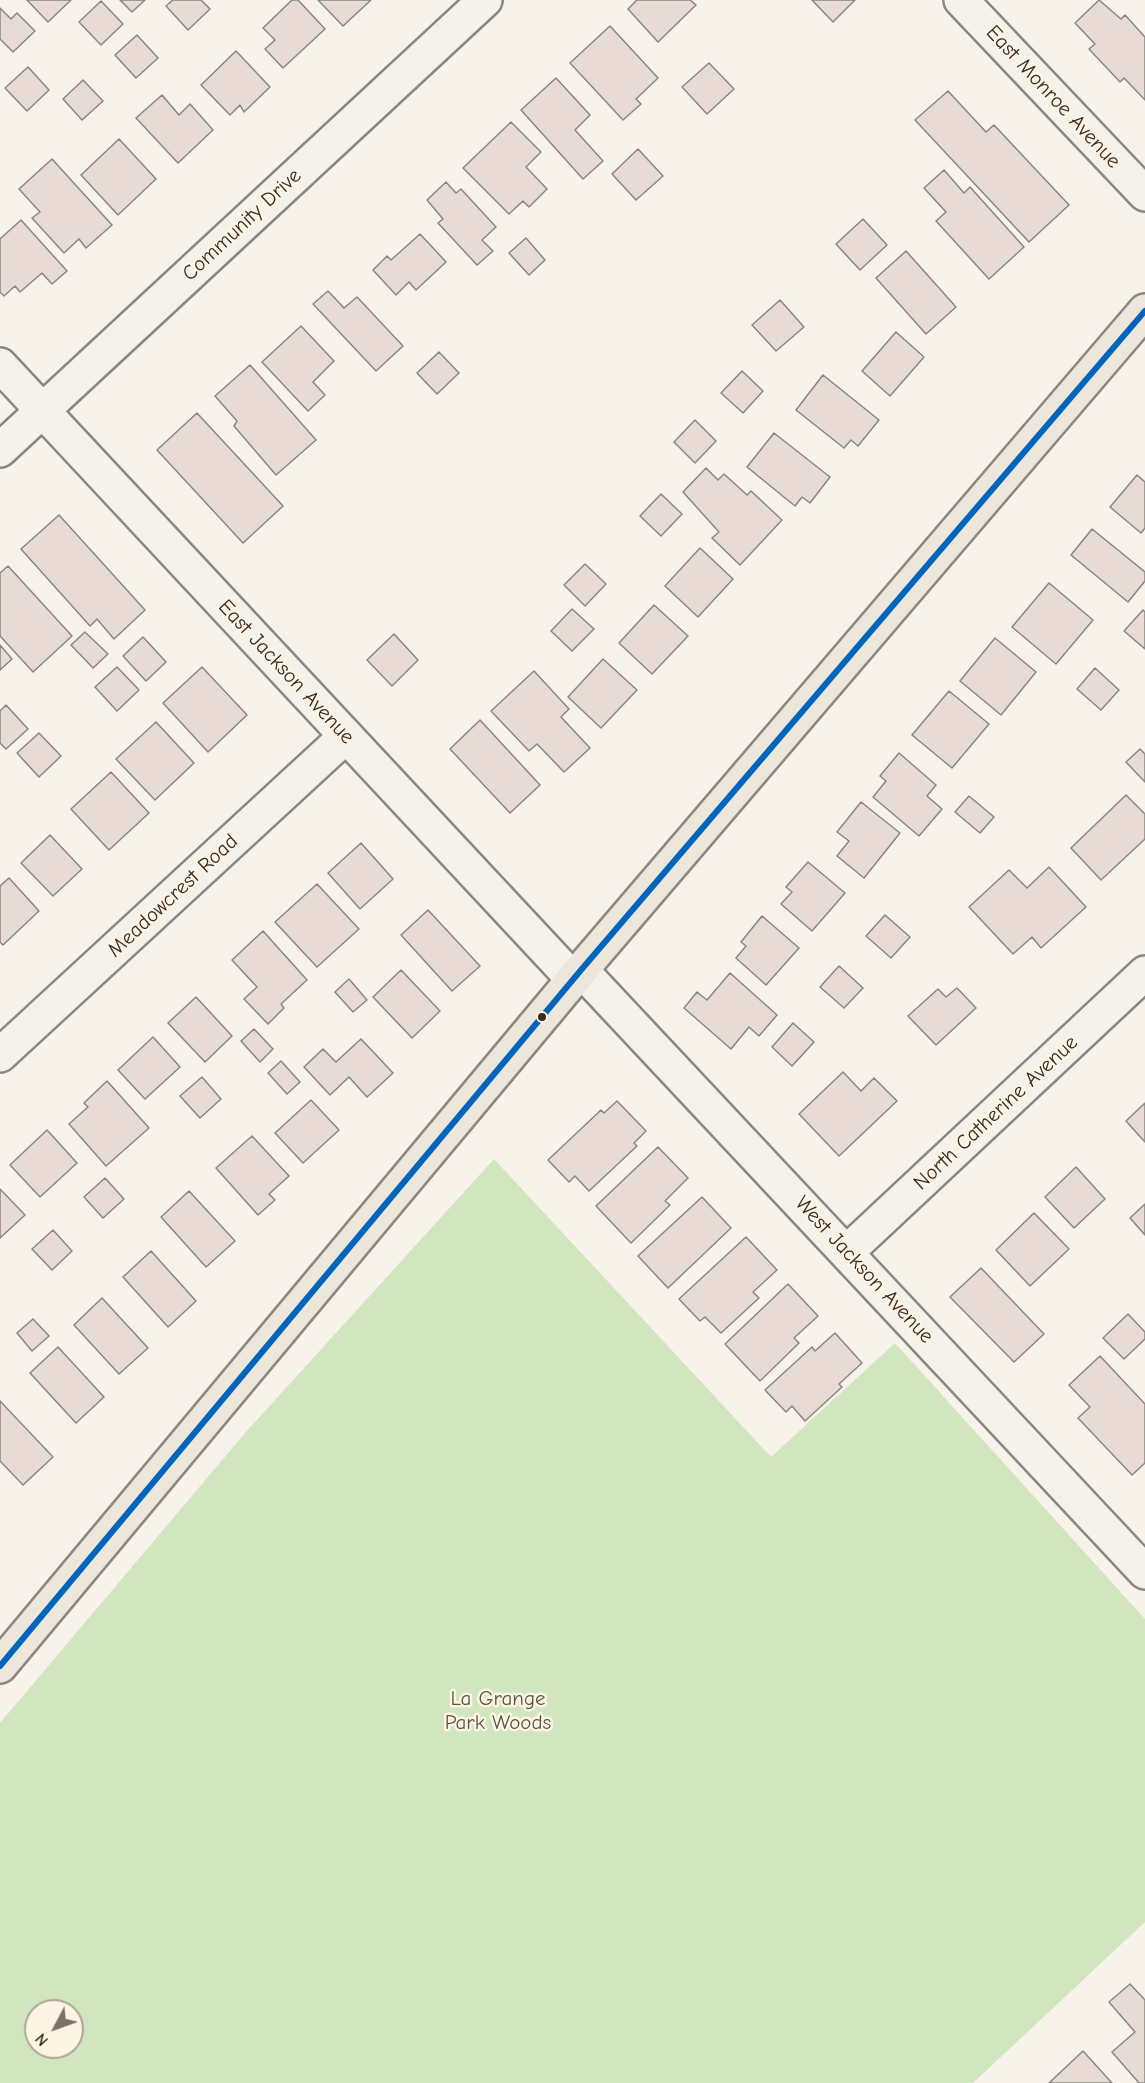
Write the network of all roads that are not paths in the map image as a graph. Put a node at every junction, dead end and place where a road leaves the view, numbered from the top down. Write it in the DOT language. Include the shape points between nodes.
graph roads {
  1 [pos="485,0"];
  2 [pos="962,0"];
  3 [pos="1145,194"];
  4 [pos="1145,311"];
  5 [pos="0,365"];
  6 [pos="43,411"];
  7 [pos="0,450"];
  8 [pos="346,736"];
  9 [pos="1145,974"];
  10 [pos="577,975"];
  11 [pos="0,1055"];
  12 [pos="848,1252"];
  13 [pos="1145,1572"];
  14 [pos="0,1666"];
  1 -- 6 [label="street, Community Drive"];
  2 -- 3 [label="street, East Monroe Avenue"];
  4 -- 10 [label="main road"];
  5 -- 6 [label="street, East Jackson Avenue"];
  6 -- 7 [label="street, Community Drive"];
  6 -- 8 [label="street, East Jackson Avenue"];
  8 -- 10 [label="street, East Jackson Avenue"];
  8 -- 11 [label="street, Meadowcrest Road"];
  9 -- 12 [label="street, North Catherine Avenue"];
  10 -- 12 [label="street, West Jackson Avenue"];
  10 -- 14 [label="main road"];
  12 -- 13 [label="street, West Jackson Avenue"];
}
